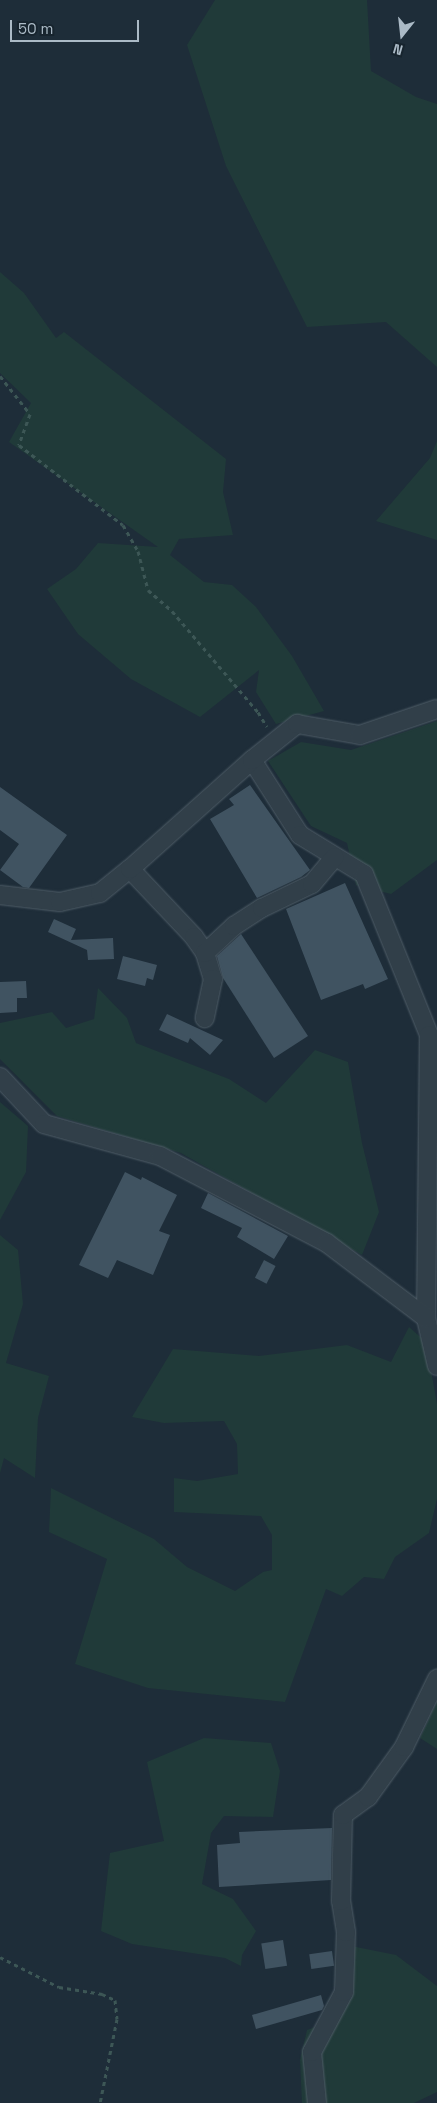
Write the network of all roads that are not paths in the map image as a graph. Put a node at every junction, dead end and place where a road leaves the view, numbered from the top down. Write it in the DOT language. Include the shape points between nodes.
graph roads {
  1 [pos="437,709"];
  2 [pos="252,760"];
  3 [pos="336,857"];
  4 [pos="130,869"];
  5 [pos="0,895"];
  6 [pos="205,953"];
  7 [pos="205,1018"];
  8 [pos="0,1077"];
  9 [pos="430,1326"];
  10 [pos="437,1366"];
  11 [pos="437,1679"];
  12 [pos="317,2103"];
  1 -- 2 [label="street" via="360,735 297,724"];
  2 -- 3 [label="street" via="300,835"];
  2 -- 4 [label="street"];
  3 -- 6 [label="street" via="312,884 262,908 234,926"];
  3 -- 9 [label="street" via="364,874 429,1035"];
  4 -- 5 [label="street" via="100,893 60,902"];
  4 -- 6 [label="street" via="194,936"];
  6 -- 7 [label="street" via="213,979"];
  8 -- 9 [label="street" via="44,1124 160,1156 327,1243"];
  9 -- 10 [label="street"];
  11 -- 12 [label="street" via="404,1747 368,1797 343,1815 344,1992 312,2052"];
}
